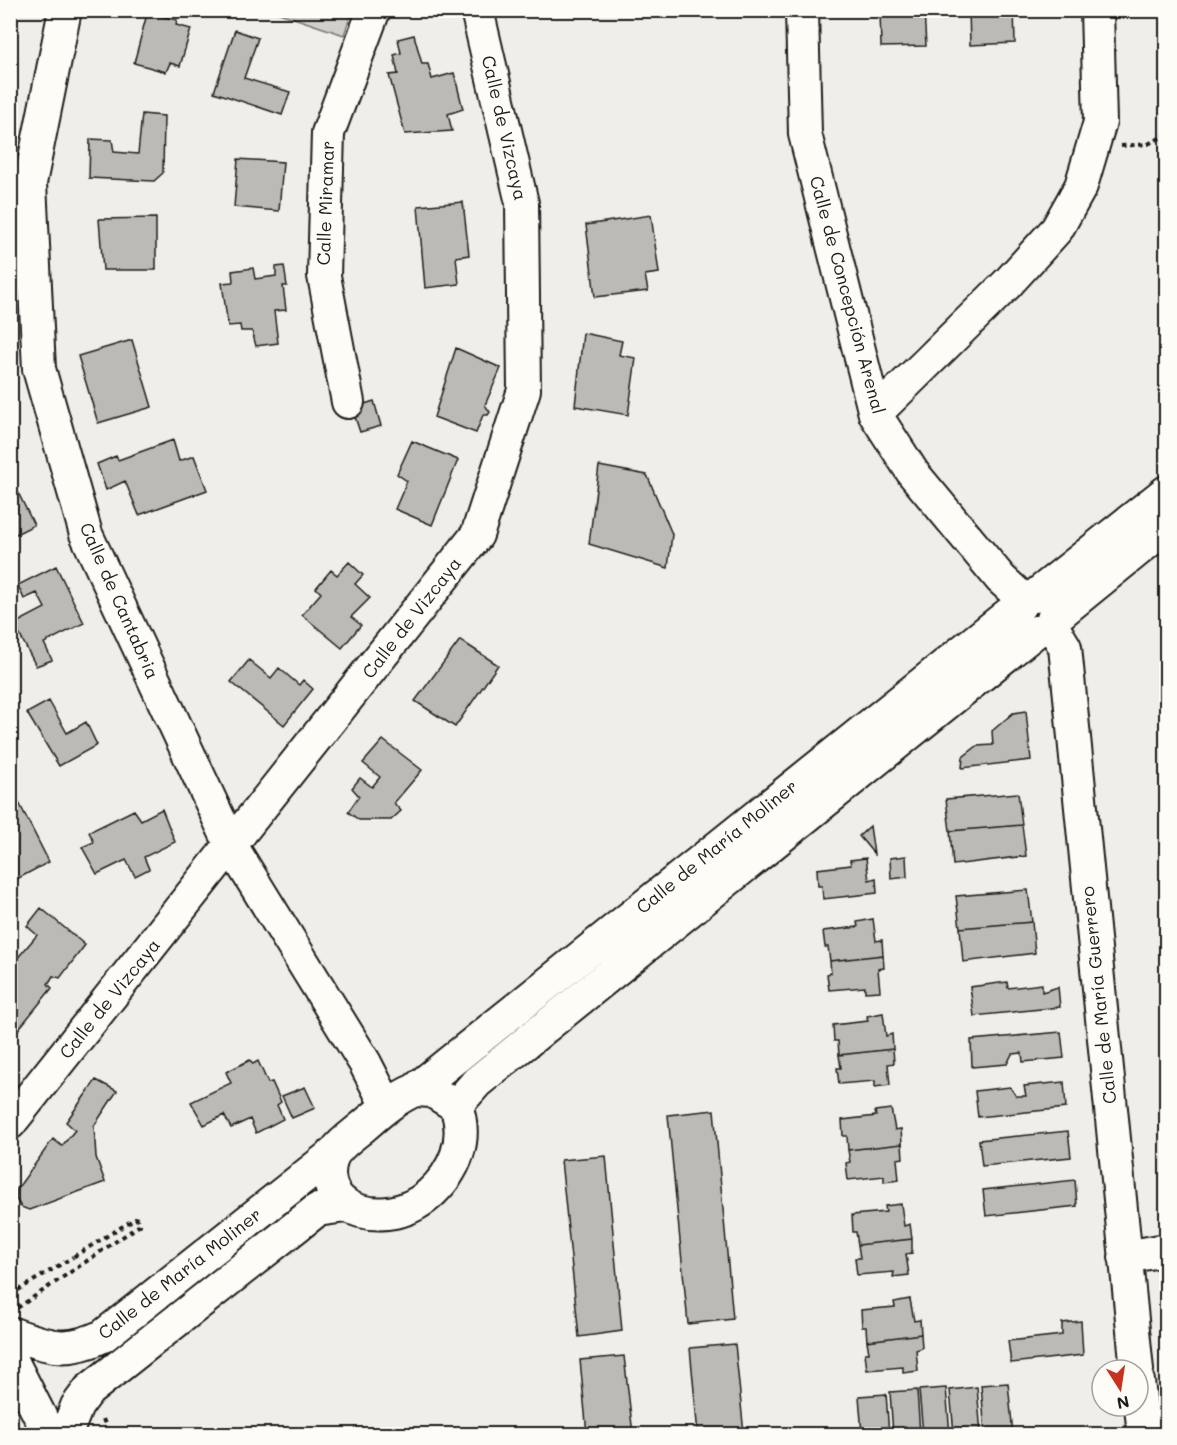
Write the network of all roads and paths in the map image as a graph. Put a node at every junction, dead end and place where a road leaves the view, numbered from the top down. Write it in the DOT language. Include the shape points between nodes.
graph roads {
  1 [pos="65,10"];
  2 [pos="374,10"];
  3 [pos="477,10"];
  4 [pos="802,10"];
  5 [pos="1097,10"];
  6 [pos="1167,135"];
  7 [pos="1092,147"];
  8 [pos="348,402"];
  9 [pos="875,414"];
  10 [pos="1167,492"];
  11 [pos="1167,527"];
  12 [pos="1037,613"];
  13 [pos="232,847"];
  14 [pos="415,1090"];
  15 [pos="387,1106"];
  16 [pos="456,1106"];
  17 [pos="11,1122"];
  18 [pos="334,1153"];
  19 [pos="346,1206"];
  20 [pos="1167,1250"];
  21 [pos="1125,1257"];
  22 [pos="10,1295"];
  23 [pos="10,1313"];
  24 [pos="10,1333"];
  25 [pos="10,1357"];
  26 [pos="1136,1358"];
  27 [pos="98,1410"];
  28 [pos="1142,1418"];
  29 [pos="49,1434"];
  30 [pos="66,1434"];
  31 [pos="109,1434"];
  32 [pos="1144,1434"];
  1 -- 13 [label="street, Calle de Cantabria" via="30,183 39,369 86,534"];
  2 -- 8 [label="street, Calle Miramar" via="328,133 324,276"];
  3 -- 13 [label="street, Calle de Vizcaya" via="522,203 524,390 477,536"];
  4 -- 9 [label="street, Calle de Concepción Arenal" via="805,134"];
  5 -- 7 [label="street" via="1100,122"];
  6 -- 7 [label="path" via="1148,144"];
  7 -- 9 [label="street" via="1082,186 1058,230"];
  9 -- 12 [label="street, Calle de Concepción Arenal" via="913,473 1001,579"];
  10 -- 12 [label="street, Calle de María Moliner"];
  11 -- 12 [label="street, Calle de María Moliner"];
  12 -- 14 [label="street, Calle de María Moliner"];
  12 -- 16 [label="street, Calle de María Moliner" via="477,1082"];
  12 -- 21 [label="street, Calle de María Guerrero" via="1065,647"];
  13 -- 15 [label="street, Calle de Cantabria" via="365,1063"];
  13 -- 17 [label="street, Calle de Vizcaya"];
  14 -- 15 [label="street"];
  14 -- 16 [label="street" via="432,1092"];
  15 -- 18 [label="street"];
  16 -- 19 [label="street" via="462,1133 455,1162 437,1189 411,1207 382,1214 359,1212"];
  18 -- 19 [label="street" via="330,1184"];
  18 -- 24 [label="street, Calle de María Moliner" via="103,1336 65,1348 49,1347"];
  19 -- 30 [label="street, Calle de María Moliner" via="317,1210 89,1390 77,1406"];
  20 -- 21 [label="street"];
  21 -- 26 [label="street, Calle de María Guerrero"];
  22 -- 23 [label="path, bridge" via="136,1218 140,1225"];
  25 -- 29 [label="street"];
  27 -- 31 [label="path"];
  28 -- 32 [label="street"];
}
